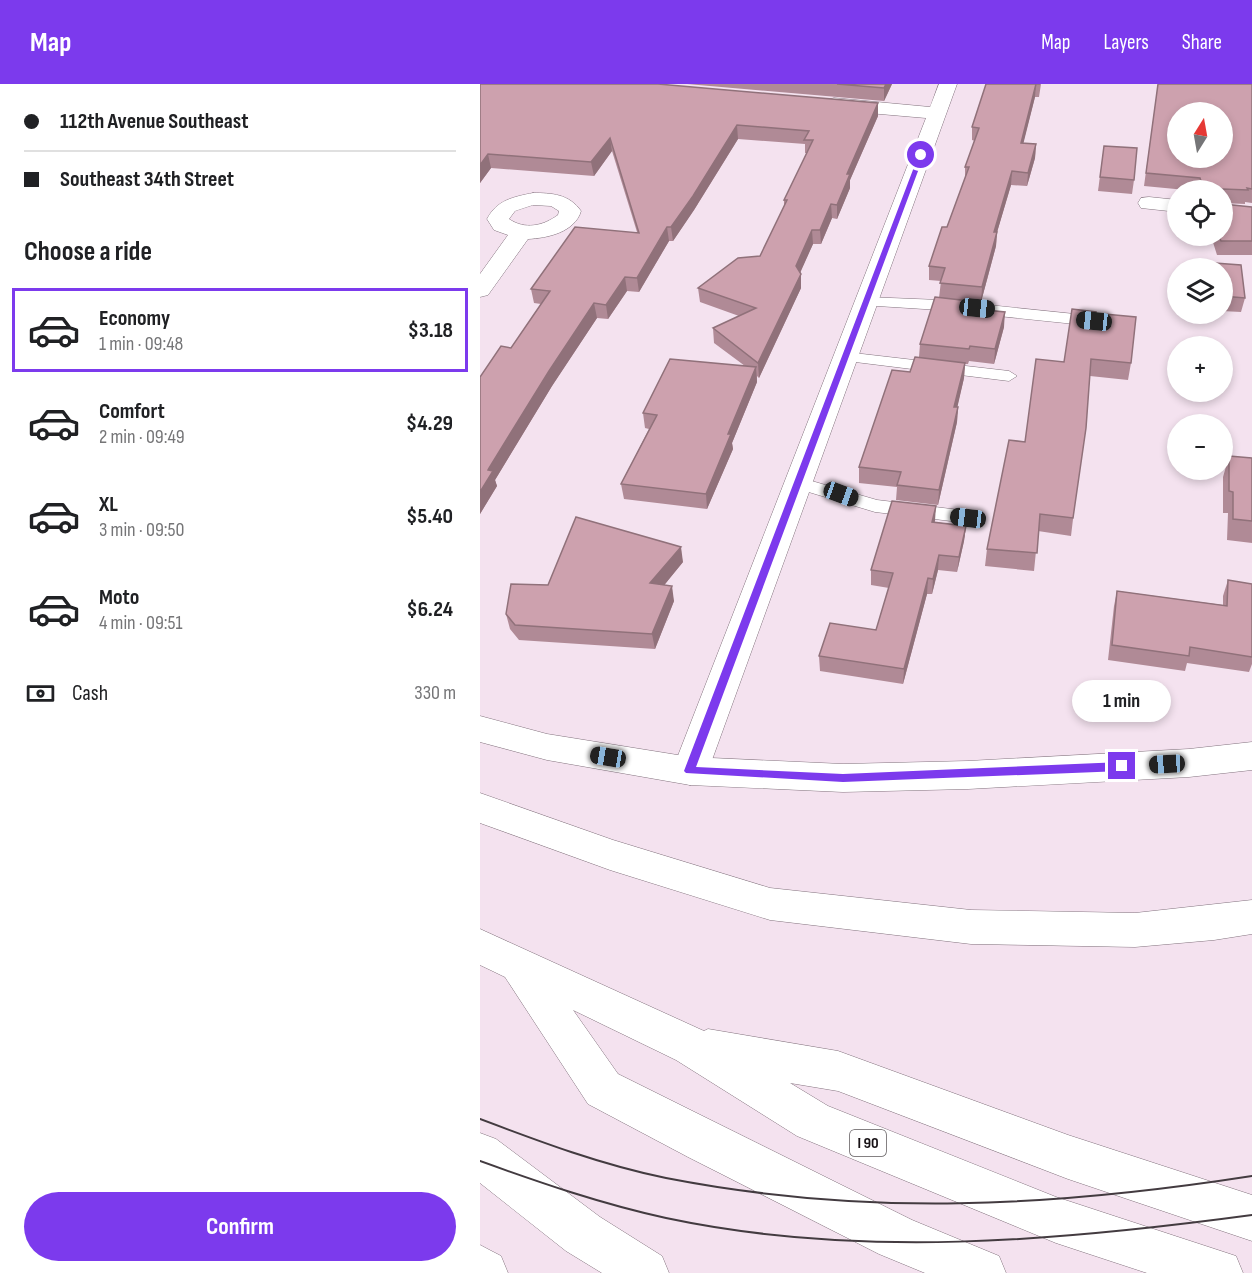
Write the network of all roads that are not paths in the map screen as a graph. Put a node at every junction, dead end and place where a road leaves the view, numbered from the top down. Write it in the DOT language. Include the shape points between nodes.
graph roads {
  1 [pos="948,84"];
  2 [pos="819,103"];
  3 [pos="937,113"];
  4 [pos="1149,203"];
  5 [pos="1167,205"];
  6 [pos="522,232"];
  7 [pos="480,290"];
  8 [pos="866,302"];
  9 [pos="1094,321"];
  10 [pos="845,357"];
  11 [pos="1009,376"];
  12 [pos="798,483"];
  13 [pos="968,518"];
  14 [pos="480,729"];
  15 [pos="1252,756"];
  16 [pos="690,771"];
  17 [pos="480,808"];
  18 [pos="1252,917"];
  19 [pos="480,946"];
  20 [pos="519,965"];
  21 [pos="691,1046"];
  22 [pos="480,1155"];
  23 [pos="1252,1218"];
  24 [pos="480,1269"];
  25 [pos="484,1273"];
  26 [pos="645,1273"];
  27 [pos="982,1273"];
  28 [pos="1219,1273"];
  1 -- 3 [label="main road"];
  2 -- 3 [label="main road"];
  3 -- 8 [label="main road"];
  4 -- 5 [label="main road"];
  6 -- 7 [label="main road"];
  8 -- 9 [label="lane" via="940,304"];
  8 -- 10 [label="main road"];
  10 -- 11 [label="lane"];
  10 -- 12 [label="main road"];
  12 -- 13 [label="lane" via="875,506"];
  12 -- 16 [label="main road"];
  14 -- 16 [label="main road" via="547,747"];
  15 -- 16 [label="main road" via="968,775 843,778"];
  17 -- 18 [label="main road" via="610,855 781,906 1006,927 1135,930"];
  19 -- 20 [label="main road, I 90"];
  20 -- 21 [label="main road, I 90"];
  20 -- 27 [label="main road" via="603,1089 896,1237"];
  21 -- 23 [label="main road" via="838,1071 1068,1157"];
  21 -- 28 [label="main road, I 90" via="813,1120 1056,1220"];
  22 -- 26 [label="main road" via="583,1234"];
  24 -- 25 [label="main road"];
}
